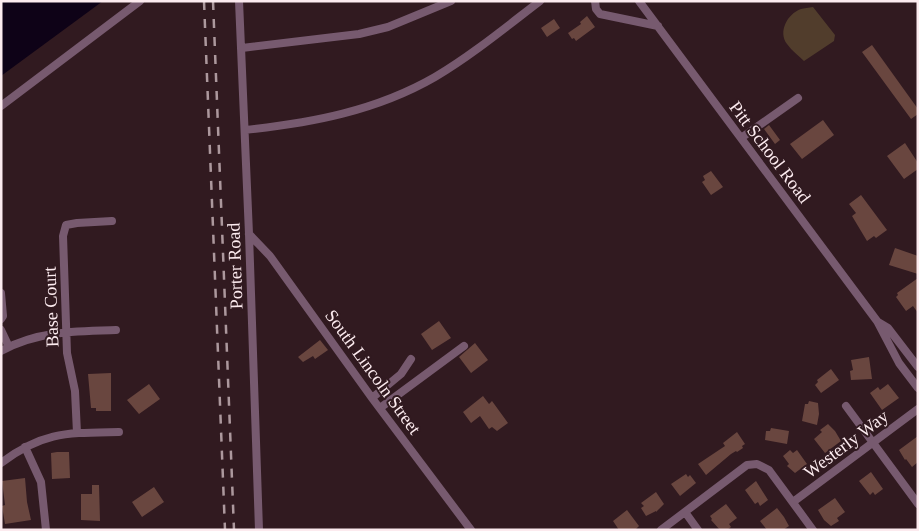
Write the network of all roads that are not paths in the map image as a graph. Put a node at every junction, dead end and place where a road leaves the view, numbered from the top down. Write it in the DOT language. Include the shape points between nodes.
graph roads {
  1 [pos="140,1"];
  2 [pos="239,1"];
  3 [pos="451,1"];
  4 [pos="540,1"];
  5 [pos="596,1"];
  6 [pos="639,1"];
  7 [pos="658,26"];
  8 [pos="242,48"];
  9 [pos="798,98"];
  10 [pos="1,106"];
  11 [pos="245,130"];
  12 [pos="741,138"];
  13 [pos="112,221"];
  14 [pos="250,234"];
  15 [pos="1,293"];
  16 [pos="1,319"];
  17 [pos="877,321"];
  18 [pos="1,330"];
  19 [pos="116,330"];
  20 [pos="67,332"];
  21 [pos="9,346"];
  22 [pos="464,346"];
  23 [pos="1,351"];
  24 [pos="411,359"];
  25 [pos="918,367"];
  26 [pos="918,388"];
  27 [pos="372,398"];
  28 [pos="846,406"];
  29 [pos="380,408"];
  30 [pos="918,409"];
  31 [pos="119,432"];
  32 [pos="77,433"];
  33 [pos="873,442"];
  34 [pos="25,447"];
  35 [pos="1,463"];
  36 [pos="793,502"];
  37 [pos="918,504"];
  38 [pos="685,512"];
  39 [pos="46,530"];
  40 [pos="259,530"];
  41 [pos="471,530"];
  42 [pos="661,530"];
  43 [pos="698,530"];
  44 [pos="813,530"];
  1 -- 10 [label="street"];
  2 -- 8 [label="street, Porter Road"];
  3 -- 8 [label="street" via="388,27 359,34"];
  4 -- 11 [label="street" via="441,73 378,104 326,118"];
  5 -- 7 [label="street" via="600,14"];
  6 -- 7 [label="street, Pitt School Road"];
  7 -- 12 [label="street, Pitt School Road"];
  8 -- 11 [label="street, Porter Road"];
  9 -- 12 [label="street"];
  11 -- 14 [label="street, Porter Road"];
  12 -- 17 [label="street, Pitt School Road"];
  13 -- 20 [label="street, Base Court" via="66,226 63,236"];
  14 -- 27 [label="street, South Lincoln Street" via="270,256"];
  14 -- 40 [label="street, Porter Road"];
  15 -- 16 [label="street"];
  17 -- 25 [label="street, Pitt School Road" via="888,328"];
  17 -- 26 [label="street, Pitt School Road" via="899,363"];
  18 -- 21 [label="street"];
  19 -- 20 [label="street"];
  20 -- 21 [label="street"];
  20 -- 32 [label="street, Base Court"];
  21 -- 23 [label="street"];
  22 -- 29 [label="street"];
  24 -- 27 [label="street" via="401,374"];
  27 -- 29 [label="street, South Lincoln Street"];
  28 -- 33 [label="street"];
  29 -- 41 [label="street, South Lincoln Street"];
  30 -- 33 [label="street, Westerly Way"];
  31 -- 32 [label="street"];
  32 -- 34 [label="street" via="39,440"];
  33 -- 36 [label="street, Westerly Way"];
  33 -- 37 [label="street"];
  34 -- 35 [label="street"];
  34 -- 39 [label="street" via="41,482"];
  36 -- 38 [label="street" via="769,470 757,464 747,465"];
  36 -- 44 [label="street"];
  38 -- 42 [label="street"];
  38 -- 43 [label="street"];
}
